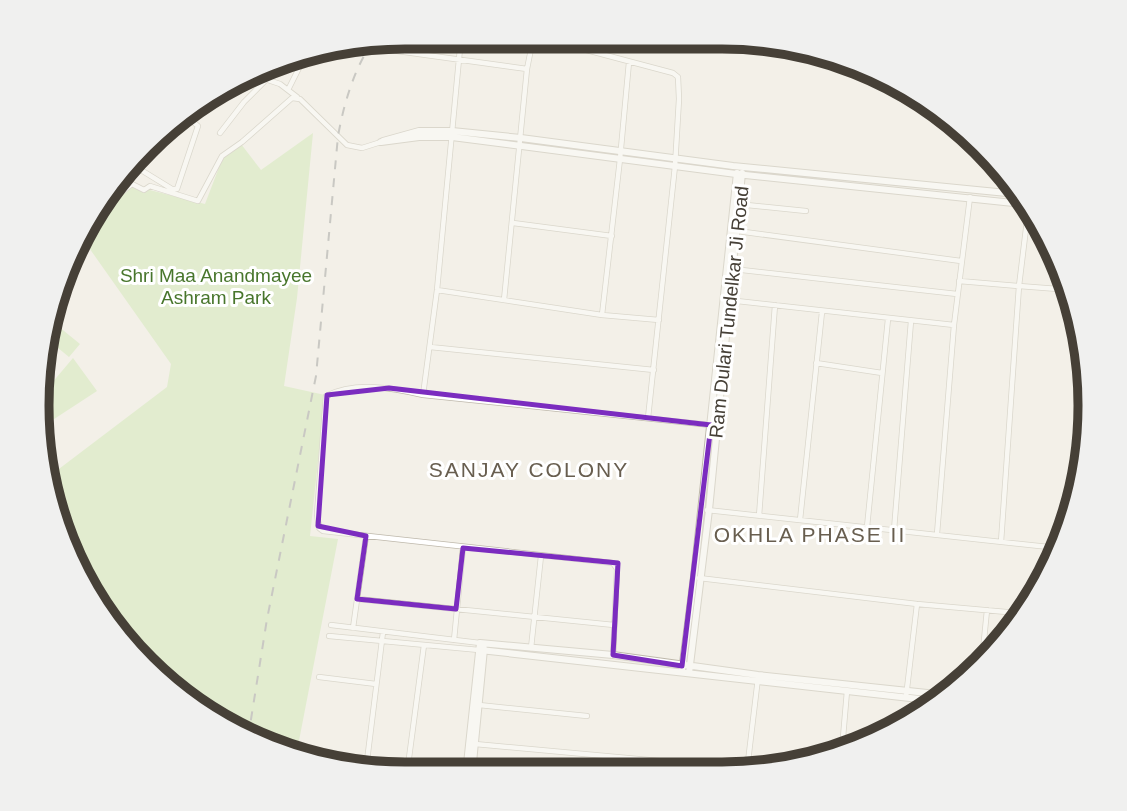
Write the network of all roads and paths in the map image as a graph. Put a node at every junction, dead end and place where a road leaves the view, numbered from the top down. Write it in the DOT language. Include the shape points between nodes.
graph roads {
  1 [pos="395,49"];
  2 [pos="460,49"];
  3 [pos="531,49"];
  4 [pos="582,49"];
  5 [pos="458,60"];
  6 [pos="629,62"];
  7 [pos="301,65"];
  8 [pos="527,69"];
  9 [pos="263,79"];
  10 [pos="266,80"];
  11 [pos="289,88"];
  12 [pos="297,97"];
  13 [pos="191,121"];
  14 [pos="220,133"];
  15 [pos="452,134"];
  16 [pos="521,138"];
  17 [pos="381,142"];
  18 [pos="520,146"];
  19 [pos="621,155"];
  20 [pos="676,162"];
  21 [pos="139,168"];
  22 [pos="740,171"];
  23 [pos="158,180"];
  24 [pos="153,187"];
  25 [pos="1008,193"];
  26 [pos="117,196"];
  27 [pos="970,197"];
  28 [pos="1015,203"];
  29 [pos="736,204"];
  30 [pos="806,211"];
  31 [pos="1027,222"];
  32 [pos="513,223"];
  33 [pos="733,230"];
  34 [pos="612,236"];
  35 [pos="961,261"];
  36 [pos="733,269"];
  37 [pos="959,281"];
  38 [pos="1019,286"];
  39 [pos="1058,289"];
  40 [pos="437,290"];
  41 [pos="957,293"];
  42 [pos="504,300"];
  43 [pos="727,300"];
  44 [pos="775,305"];
  45 [pos="822,312"];
  46 [pos="602,315"];
  47 [pos="888,319"];
  48 [pos="659,320"];
  49 [pos="911,321"];
  50 [pos="954,325"];
  51 [pos="430,346"];
  52 [pos="817,363"];
  53 [pos="654,370"];
  54 [pos="883,373"];
  55 [pos="423,395"];
  56 [pos="648,418"];
  57 [pos="714,425"];
  58 [pos="705,510"];
  59 [pos="758,516"];
  60 [pos="800,520"];
  61 [pos="867,527"];
  62 [pos="894,530"];
  63 [pos="937,534"];
  64 [pos="366,536"];
  65 [pos="1001,542"];
  66 [pos="1049,547"];
  67 [pos="463,548"];
  68 [pos="541,556"];
  69 [pos="698,578"];
  70 [pos="357,599"];
  71 [pos="917,604"];
  72 [pos="456,609"];
  73 [pos="987,610"];
  74 [pos="1012,612"];
  75 [pos="534,617"];
  76 [pos="331,625"];
  77 [pos="614,625"];
  78 [pos="353,628"];
  79 [pos="383,632"];
  80 [pos="329,636"];
  81 [pos="454,639"];
  82 [pos="382,641"];
  83 [pos="424,645"];
  84 [pos="482,647"];
  85 [pos="531,648"];
  86 [pos="983,648"];
  87 [pos="613,655"];
  88 [pos="686,669"];
  89 [pos="319,677"];
  90 [pos="758,678"];
  91 [pos="376,684"];
  92 [pos="848,688"];
  93 [pos="906,694"];
  94 [pos="930,695"];
  95 [pos="925,698"];
  96 [pos="479,705"];
  97 [pos="587,716"];
  98 [pos="843,741"];
  99 [pos="475,744"];
  100 [pos="367,760"];
  101 [pos="748,761"];
  102 [pos="408,762"];
  103 [pos="467,762"];
  104 [pos="473,762"];
  105 [pos="663,762"];
  1 -- 5 [label="street"];
  2 -- 5 [label="street"];
  3 -- 8 [label="street"];
  4 -- 6 [label="street"];
  5 -- 8 [label="street"];
  5 -- 15 [label="street"];
  6 -- 19 [label="street"];
  6 -- 20 [label="street" via="678,77"];
  7 -- 11 [label="street"];
  8 -- 16 [label="street"];
  9 -- 10 [label="street"];
  10 -- 11 [label="street"];
  10 -- 14 [label="street"];
  11 -- 12 [label="street"];
  12 -- 17 [label="street" via="347,145 362,148"];
  12 -- 24 [label="street" via="222,156 198,201"];
  13 -- 23 [label="street" via="198,126 179,186 172,189"];
  15 -- 16 [label="street"];
  15 -- 17 [label="street"];
  15 -- 18 [label="street"];
  15 -- 40 [label="street"];
  16 -- 18 [label="street"];
  16 -- 19 [label="street"];
  18 -- 19 [label="street"];
  18 -- 32 [label="street"];
  19 -- 20 [label="street"];
  19 -- 34 [label="street"];
  20 -- 22 [label="street"];
  20 -- 48 [label="street"];
  21 -- 23 [label="street"];
  22 -- 25 [label="street"];
  22 -- 27 [label="street"];
  22 -- 29 [label="street, Ram Dulari Tundelkar Ji Road"];
  23 -- 24 [label="street"];
  24 -- 26 [label="street" via="144,190 131,185"];
  27 -- 28 [label="street"];
  27 -- 35 [label="street"];
  29 -- 30 [label="street"];
  29 -- 33 [label="street, Ram Dulari Tundelkar Ji Road"];
  31 -- 38 [label="street"];
  32 -- 34 [label="street"];
  32 -- 42 [label="street"];
  33 -- 35 [label="street"];
  33 -- 36 [label="street, Ram Dulari Tundelkar Ji Road"];
  33 -- 43 [label="street, Ram Dulari Tundelkar Ji Road"];
  34 -- 46 [label="street"];
  35 -- 37 [label="street"];
  36 -- 41 [label="street"];
  36 -- 43 [label="street, Ram Dulari Tundelkar Ji Road"];
  37 -- 38 [label="street"];
  37 -- 41 [label="street"];
  38 -- 39 [label="street"];
  38 -- 65 [label="street"];
  40 -- 42 [label="street"];
  40 -- 51 [label="street"];
  41 -- 50 [label="street"];
  42 -- 46 [label="street"];
  43 -- 44 [label="street"];
  43 -- 57 [label="street, Ram Dulari Tundelkar Ji Road"];
  44 -- 45 [label="street"];
  44 -- 59 [label="street"];
  45 -- 47 [label="street"];
  45 -- 52 [label="street"];
  46 -- 48 [label="street"];
  47 -- 49 [label="street"];
  47 -- 54 [label="street"];
  48 -- 53 [label="street"];
  49 -- 50 [label="street"];
  49 -- 62 [label="street"];
  50 -- 63 [label="street"];
  51 -- 53 [label="street"];
  51 -- 55 [label="street"];
  52 -- 54 [label="street"];
  52 -- 60 [label="street"];
  53 -- 56 [label="street"];
  54 -- 61 [label="street"];
  55 -- 56 [label="street"];
  55 -- 64 [label="street" via="362,387 326,396 318,526 323,531"];
  56 -- 57 [label="street"];
  57 -- 58 [label="street, Ram Dulari Tundelkar Ji Road"];
  58 -- 59 [label="street"];
  58 -- 69 [label="street, Ram Dulari Tundelkar Ji Road"];
  59 -- 60 [label="street"];
  60 -- 61 [label="street"];
  61 -- 62 [label="street"];
  62 -- 63 [label="street"];
  63 -- 65 [label="street"];
  64 -- 67 [label="street"];
  64 -- 70 [label="street"];
  65 -- 66 [label="street"];
  67 -- 68 [label="street"];
  67 -- 72 [label="street"];
  68 -- 75 [label="street"];
  68 -- 77 [label="street" via="616,566"];
  69 -- 71 [label="street"];
  69 -- 88 [label="street, Ram Dulari Tundelkar Ji Road"];
  70 -- 72 [label="street"];
  70 -- 78 [label="street"];
  71 -- 73 [label="street"];
  71 -- 93 [label="street"];
  72 -- 75 [label="street"];
  72 -- 81 [label="street"];
  73 -- 74 [label="street"];
  73 -- 86 [label="street"];
  75 -- 77 [label="street"];
  75 -- 85 [label="street"];
  76 -- 78 [label="street"];
  77 -- 87 [label="street"];
  78 -- 79 [label="street"];
  79 -- 81 [label="street"];
  79 -- 82 [label="street"];
  80 -- 82 [label="street"];
  81 -- 84 [label="street"];
  82 -- 83 [label="street"];
  82 -- 91 [label="street"];
  83 -- 84 [label="street"];
  83 -- 102 [label="street"];
  84 -- 85 [label="street"];
  84 -- 88 [label="street"];
  84 -- 96 [label="street"];
  84 -- 103 [label="street"];
  85 -- 87 [label="street"];
  87 -- 88 [label="street"];
  88 -- 90 [label="street"];
  89 -- 91 [label="street"];
  90 -- 92 [label="street"];
  90 -- 101 [label="street"];
  91 -- 100 [label="street"];
  92 -- 93 [label="street"];
  92 -- 98 [label="street"];
  93 -- 94 [label="street"];
  93 -- 95 [label="street"];
  96 -- 97 [label="street"];
  96 -- 99 [label="street"];
  99 -- 104 [label="street"];
  99 -- 105 [label="street"];
}
